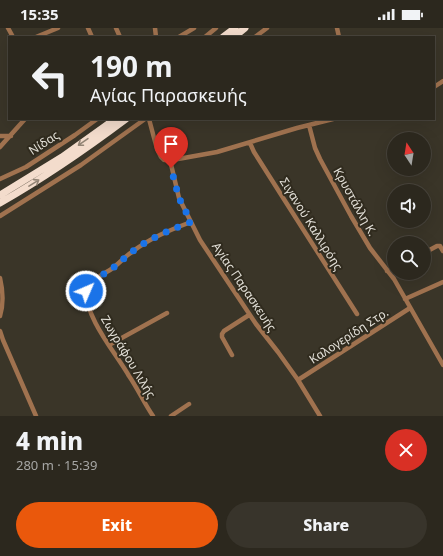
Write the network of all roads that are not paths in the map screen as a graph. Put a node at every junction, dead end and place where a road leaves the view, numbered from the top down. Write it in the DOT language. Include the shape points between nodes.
graph roads {
  1 [pos="58,28"];
  2 [pos="194,28"];
  3 [pos="216,28"];
  4 [pos="235,28"];
  5 [pos="246,28"];
  6 [pos="267,28"];
  7 [pos="38,36"];
  8 [pos="181,36"];
  9 [pos="206,36"];
  10 [pos="224,36"];
  11 [pos="235,36"];
  12 [pos="256,36"];
  13 [pos="24,120"];
  14 [pos="96,120"];
  15 [pos="114,120"];
  16 [pos="125,120"];
  17 [pos="144,120"];
  18 [pos="149,120"];
  19 [pos="329,120"];
  20 [pos="309,125"];
  21 [pos="0,136"];
  22 [pos="11,136"];
  23 [pos="250,143"];
  24 [pos="0,147"];
  25 [pos="170,160"];
  26 [pos="0,179"];
  27 [pos="0,195"];
  28 [pos="0,203"];
  29 [pos="0,216"];
  30 [pos="191,222"];
  31 [pos="431,249"];
  32 [pos="443,250"];
  33 [pos="387,270"];
  34 [pos="0,278"];
  35 [pos="395,280"];
  36 [pos="443,282"];
  37 [pos="405,299"];
  38 [pos="410,308"];
  39 [pos="167,313"];
  40 [pos="356,314"];
  41 [pos="249,315"];
  42 [pos="0,316"];
  43 [pos="0,331"];
  44 [pos="109,345"];
  45 [pos="232,355"];
  46 [pos="443,365"];
  47 [pos="298,380"];
  48 [pos="189,404"];
  49 [pos="34,414"];
  50 [pos="153,416"];
  51 [pos="171,416"];
  52 [pos="320,416"];
  1 -- 7 [label="street"];
  2 -- 8 [label="street"];
  3 -- 9 [label="street"];
  4 -- 10 [label="highway"];
  5 -- 11 [label="highway"];
  6 -- 12 [label="street"];
  13 -- 22 [label="street"];
  14 -- 26 [label="street, Νίδας" via="26,167"];
  15 -- 27 [label="highway, one-way" via="62,157"];
  28 -- 16 [label="highway, one-way" via="45,176"];
  17 -- 29 [label="street" via="81,165"];
  18 -- 25 [label="street" via="158,153 164,160"];
  19 -- 20 [label="street"];
  20 -- 23 [label="street"];
  20 -- 33 [label="street, Κρυστάλλη Κ." via="324,168 363,238"];
  21 -- 22 [label="street"];
  22 -- 24 [label="street"];
  23 -- 25 [label="street"];
  23 -- 40 [label="street, Σιγανού Καλλιρόης"];
  25 -- 30 [label="street, Αγίας Παρασκευής" via="179,198"];
  30 -- 41 [label="street, Αγίας Παρασκευής"];
  30 -- 44 [label="street, Ζωγράφου Λιλής" via="166,231 142,245 87,287 91,311"];
  31 -- 32 [label="street" via="440,246"];
  34 -- 42 [label="street" via="3,300"];
  35 -- 37 [label="street, Κρυστάλλη Κ."];
  36 -- 37 [label="street"];
  37 -- 38 [label="street, Κρυστάλλη Κ."];
  38 -- 46 [label="street, Κρυστάλλη Κ."];
  38 -- 47 [label="street, Καλογερίδη Στρ."];
  39 -- 44 [label="street"];
  41 -- 45 [label="street" via="222,334"];
  41 -- 47 [label="street, Αγίας Παρασκευής"];
  43 -- 49 [label="street"];
  44 -- 50 [label="street, Ζωγράφου Λιλής"];
  47 -- 52 [label="street, Αγίας Παρασκευής"];
  48 -- 51 [label="street"];
}
